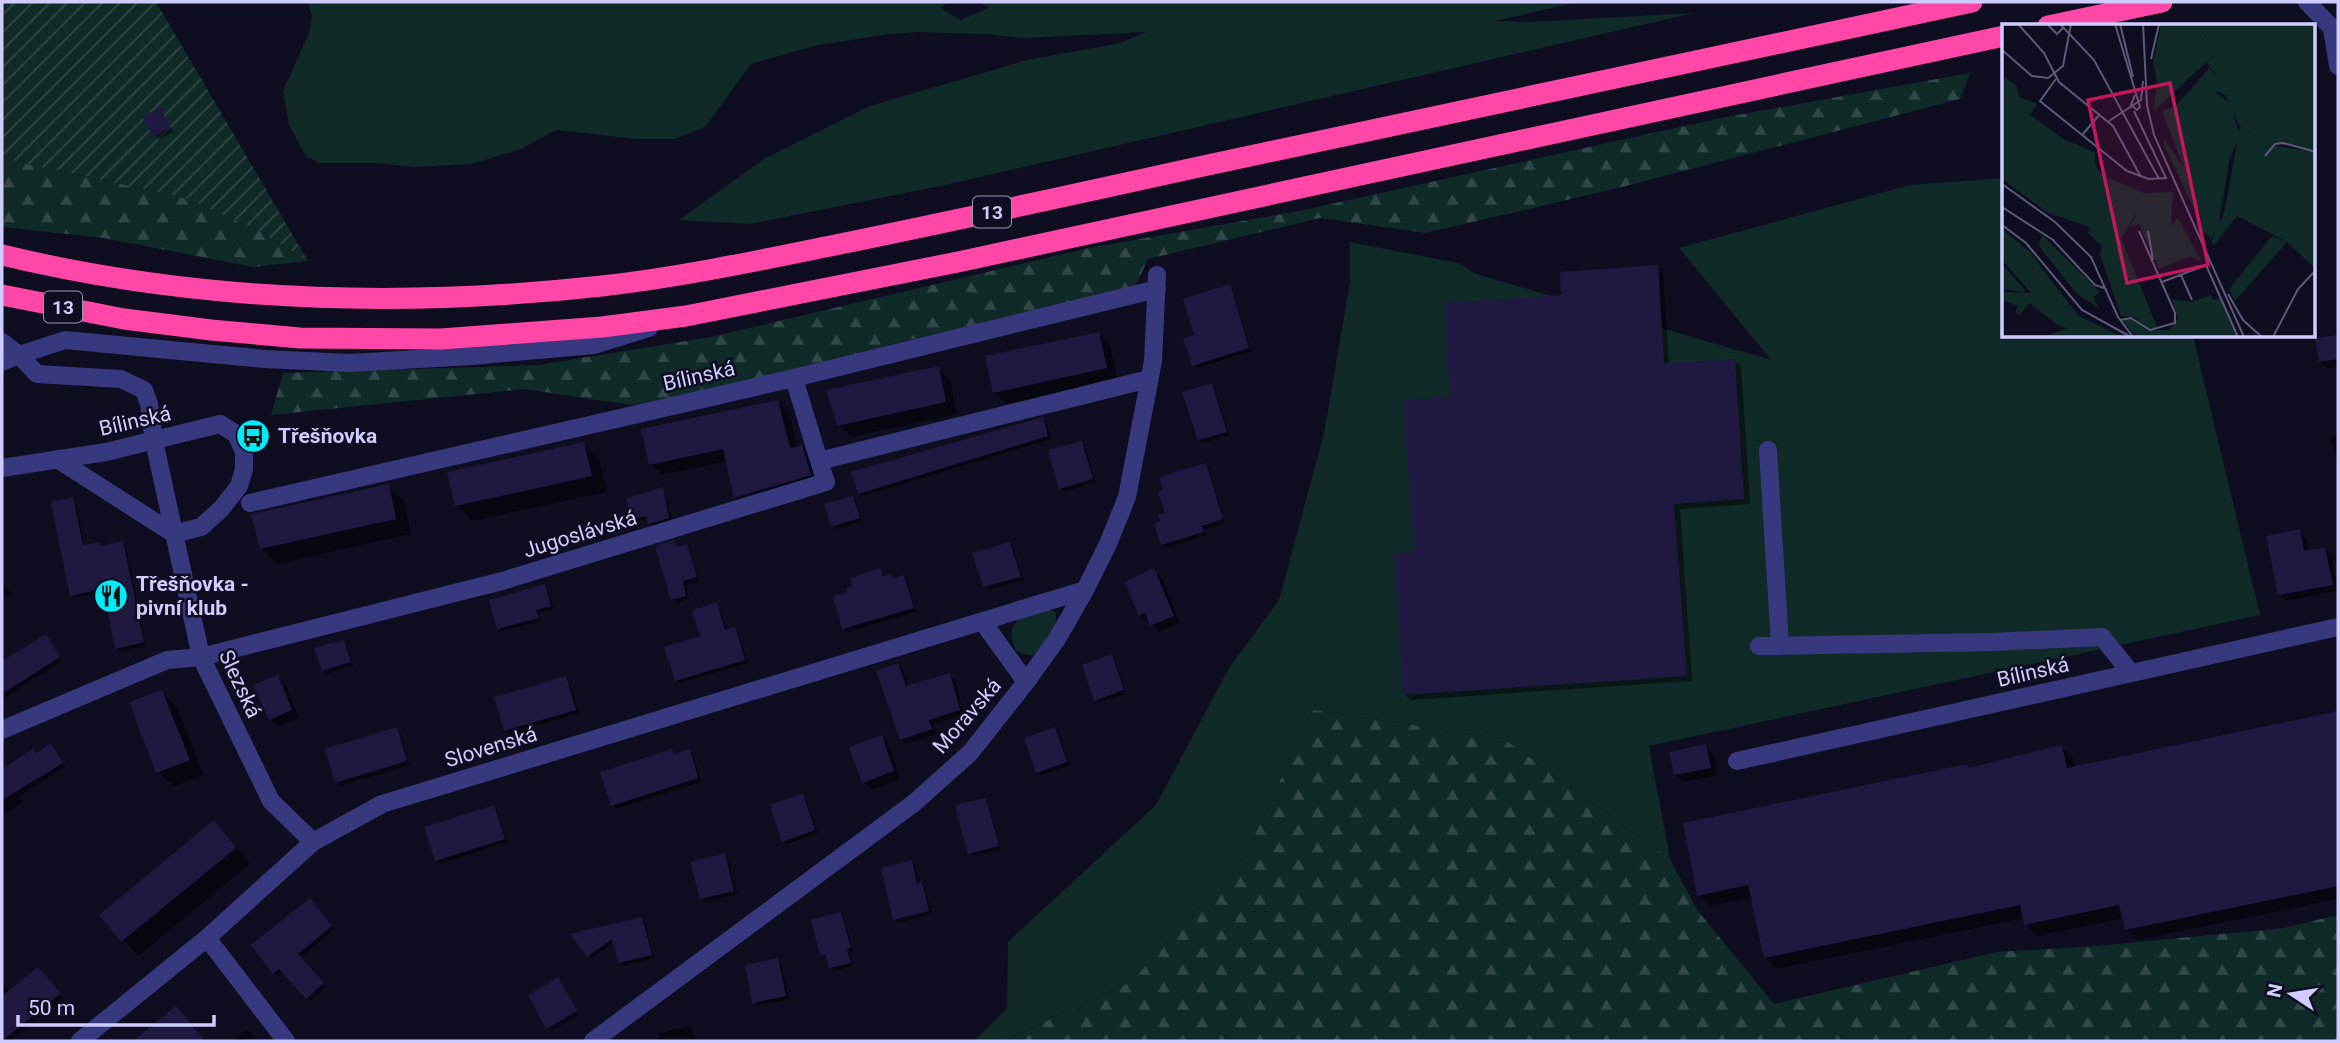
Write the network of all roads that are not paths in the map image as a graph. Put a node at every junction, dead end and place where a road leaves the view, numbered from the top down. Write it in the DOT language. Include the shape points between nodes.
graph roads {
  1 [pos="1972,2"];
  2 [pos="2162,2"];
  3 [pos="2308,2"];
  4 [pos="2058,24"];
  5 [pos="2335,27"];
  6 [pos="2002,36"];
  7 [pos="2338,66"];
  8 [pos="2,254"];
  9 [pos="1157,282"];
  10 [pos="2,295"];
  11 [pos="686,316"];
  12 [pos="2,342"];
  13 [pos="19,355"];
  14 [pos="2,362"];
  15 [pos="794,378"];
  16 [pos="1149,379"];
  17 [pos="154,441"];
  18 [pos="1768,450"];
  19 [pos="57,459"];
  20 [pos="819,461"];
  21 [pos="2,468"];
  22 [pos="250,503"];
  23 [pos="174,534"];
  24 [pos="1085,590"];
  25 [pos="982,621"];
  26 [pos="2338,626"];
  27 [pos="1759,646"];
  28 [pos="1780,646"];
  29 [pos="201,657"];
  30 [pos="2131,673"];
  31 [pos="1026,682"];
  32 [pos="2,730"];
  33 [pos="1737,761"];
  34 [pos="313,842"];
  35 [pos="206,938"];
  36 [pos="80,1041"];
  37 [pos="286,1041"];
  38 [pos="593,1041"];
  1 -- 8 [label="highway, 13" via="953,221 602,286 439,298 324,297 163,284"];
  2 -- 4 [label="highway"];
  3 -- 5 [label="street"];
  5 -- 7 [label="street"];
  6 -- 11 [label="highway, 13" via="958,262"];
  9 -- 15 [label="street, Bílinská"];
  9 -- 16 [label="street, Moravská"];
  10 -- 11 [label="highway, 13" via="124,318 300,338 481,337"];
  11 -- 13 [label="street" via="594,345 390,361 265,359 65,340"];
  12 -- 13 [label="street"];
  13 -- 14 [label="street"];
  13 -- 17 [label="street, Slezská" via="37,374 121,379 144,390"];
  15 -- 20 [label="street"];
  15 -- 22 [label="street, Bílinská"];
  16 -- 20 [label="street"];
  16 -- 24 [label="street, Moravská" via="1127,497"];
  17 -- 19 [label="street, Bílinská"];
  17 -- 23 [label="street, Slezská"];
  17 -- 23 [label="street, Bílinská" via="220,424 236,434 244,452 239,486 221,509 201,527"];
  18 -- 28 [label="street"];
  19 -- 21 [label="street, Bílinská"];
  19 -- 23 [label="street"];
  20 -- 29 [label="street, Jugoslávská" via="825,482 502,581"];
  23 -- 29 [label="street, Slezská"];
  24 -- 25 [label="street, Slovenská"];
  24 -- 31 [label="street, Moravská"];
  25 -- 31 [label="street"];
  25 -- 34 [label="street, Slovenská" via="382,804"];
  26 -- 30 [label="street, Bílinská"];
  27 -- 28 [label="street"];
  28 -- 30 [label="street" via="2102,637"];
  29 -- 32 [label="street, Jugoslávská" via="167,660"];
  29 -- 34 [label="street, Slezská" via="271,801"];
  30 -- 33 [label="street, Bílinská"];
  31 -- 38 [label="street, Moravská" via="970,753 914,803"];
  34 -- 35 [label="street, Slovenská"];
  35 -- 36 [label="street, Slovenská"];
  35 -- 37 [label="street"];
}
